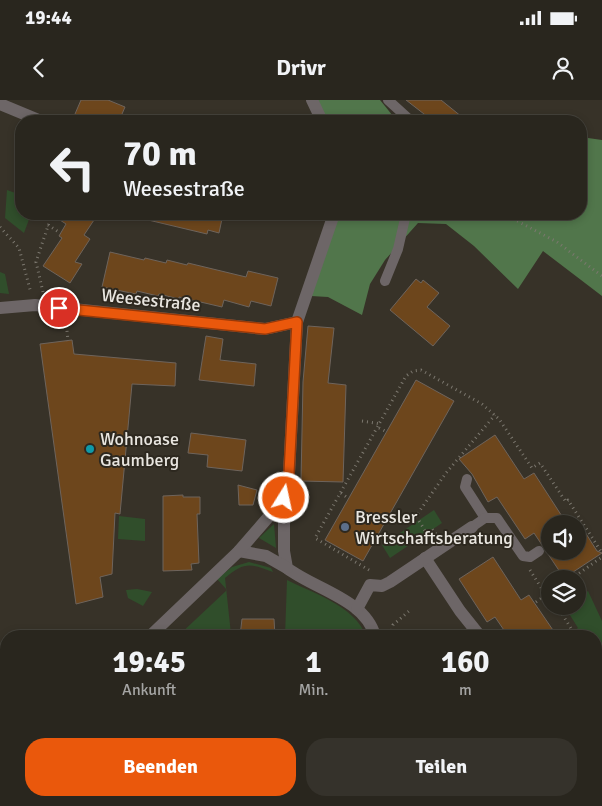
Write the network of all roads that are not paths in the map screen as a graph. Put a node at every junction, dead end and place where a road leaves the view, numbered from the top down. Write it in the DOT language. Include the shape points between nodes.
graph roads {
  1 [pos="312,100"];
  2 [pos="388,100"];
  3 [pos="0,104"];
  4 [pos="27,115"];
  5 [pos="319,115"];
  6 [pos="404,115"];
  7 [pos="332,220"];
  8 [pos="405,220"];
  9 [pos="385,281"];
  10 [pos="0,308"];
  11 [pos="297,322"];
  12 [pos="467,479"];
  13 [pos="284,498"];
  14 [pos="485,518"];
  15 [pos="472,527"];
  16 [pos="239,551"];
  17 [pos="539,551"];
  18 [pos="425,558"];
  19 [pos="287,568"];
  20 [pos="357,609"];
  21 [pos="156,630"];
  22 [pos="372,630"];
  23 [pos="475,630"];
  1 -- 5 [label="street"];
  2 -- 6 [label="lane"];
  3 -- 4 [label="street"];
  7 -- 11 [label="street"];
  8 -- 9 [label="lane" via="398,249"];
  10 -- 11 [label="street, Weesestraße" via="41,306 265,329"];
  11 -- 13 [label="street" via="289,473"];
  12 -- 14 [label="lane" via="465,487"];
  13 -- 16 [label="street"];
  13 -- 19 [label="street"];
  14 -- 15 [label="lane"];
  14 -- 17 [label="lane" via="496,518 526,558"];
  15 -- 18 [label="street"];
  16 -- 19 [label="street" via="266,556"];
  16 -- 21 [label="street"];
  18 -- 20 [label="street" via="382,586 370,585"];
  18 -- 23 [label="street"];
  19 -- 20 [label="street" via="299,578"];
  20 -- 22 [label="street"];
}
